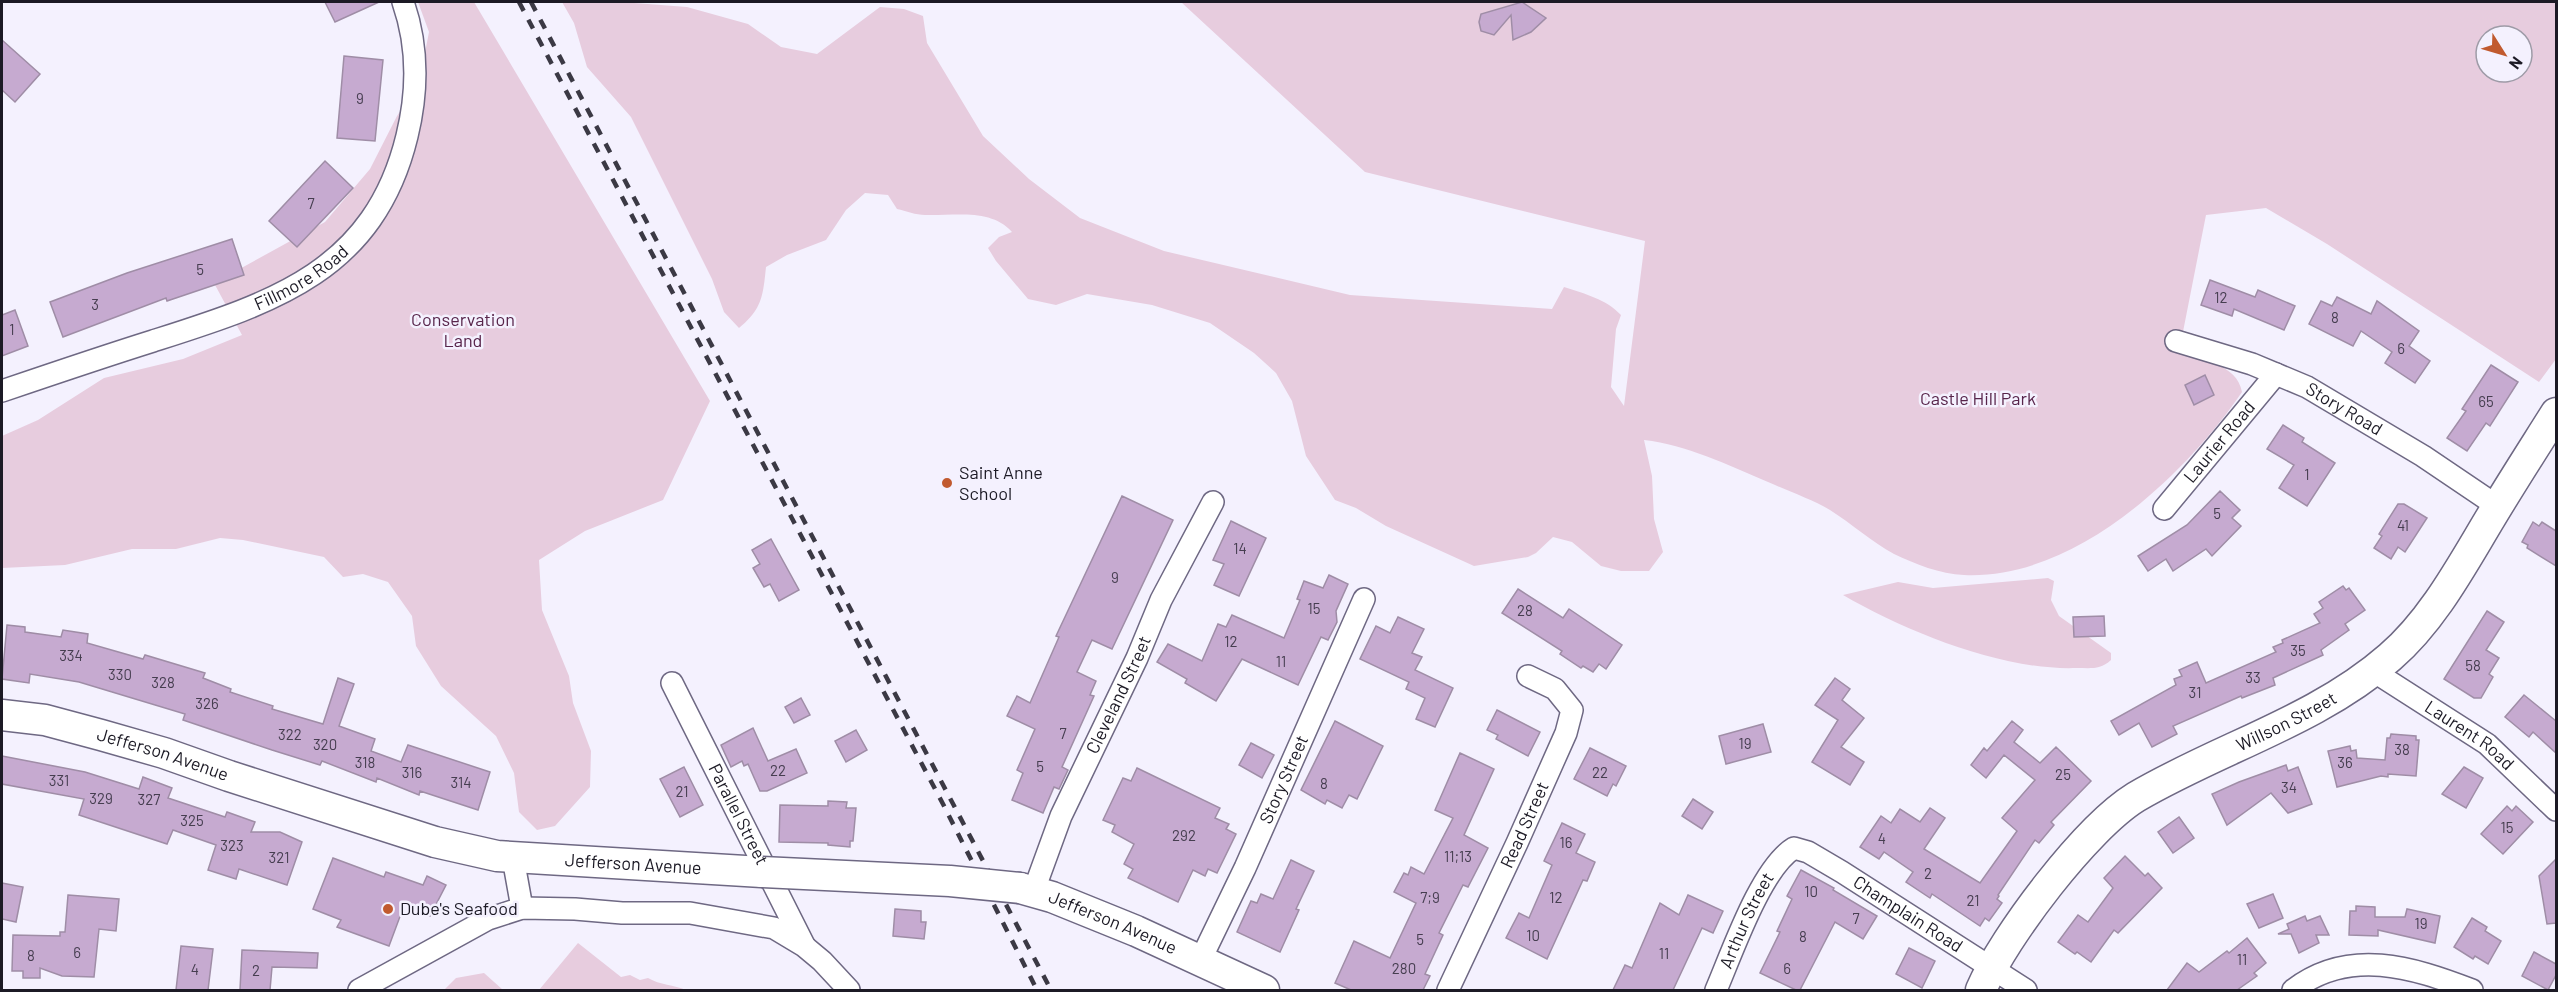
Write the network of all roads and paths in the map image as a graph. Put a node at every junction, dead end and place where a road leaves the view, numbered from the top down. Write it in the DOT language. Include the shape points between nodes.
graph roads {
  1 [pos="403,2"];
  2 [pos="2176,341"];
  3 [pos="2276,374"];
  4 [pos="2,391"];
  5 [pos="2556,413"];
  6 [pos="1213,502"];
  7 [pos="2497,506"];
  8 [pos="2164,509"];
  9 [pos="1364,599"];
  10 [pos="2373,671"];
  11 [pos="1528,676"];
  12 [pos="672,683"];
  13 [pos="2,715"];
  14 [pos="2556,810"];
  15 [pos="1786,853"];
  16 [pos="523,858"];
  17 [pos="1027,889"];
  18 [pos="522,908"];
  19 [pos="804,946"];
  20 [pos="1200,961"];
  21 [pos="1987,979"];
  22 [pos="1260,989"];
  23 [pos="359,990"];
  24 [pos="849,990"];
  25 [pos="1448,990"];
  26 [pos="1716,990"];
  27 [pos="2026,990"];
  28 [pos="2293,990"];
  29 [pos="2472,990"];
  1 -- 4 [label="street, Fillmore Road" via="413,43 413,112 384,198 346,249 319,272 263,303"];
  2 -- 3 [label="street, Story Road"];
  3 -- 7 [label="street, Story Road" via="2307,387 2423,456"];
  3 -- 8 [label="street, Laurier Road"];
  5 -- 7 [label="main road, Willson Street"];
  6 -- 17 [label="street, Cleveland Street" via="1161,600"];
  7 -- 10 [label="main road, Willson Street" via="2429,613 2398,650"];
  9 -- 20 [label="street, Story Street"];
  10 -- 14 [label="street, Laurent Road" via="2487,744"];
  10 -- 21 [label="main road, Willson Street" via="2326,703 2133,799 2070,859 2018,928"];
  11 -- 25 [label="street, Read Street" via="1555,689 1572,710 1566,733"];
  12 -- 19 [label="street, Parallel Street"];
  13 -- 16 [label="main road, Jefferson Avenue" via="45,720 164,753 435,842"];
  15 -- 21 [label="street, Champlain Road" via="1794,848 1808,852"];
  15 -- 26 [label="street, Arthur Street" via="1773,868"];
  16 -- 17 [label="main road, Jefferson Avenue, bridge" via="950,881"];
  16 -- 18 [label="street"];
  17 -- 20 [label="main road, Jefferson Avenue" via="1136,931"];
  18 -- 19 [label="street, Parallel Street" via="622,914 690,913 774,928"];
  18 -- 23 [label="street, Parallel Street" via="488,919"];
  19 -- 24 [label="street, Parallel Street"];
  20 -- 22 [label="main road, Jefferson Avenue"];
  21 -- 27 [label="street, Champlain Road"];
  28 -- 29 [label="street" via="2307,979 2337,968 2367,963 2441,978"];
}
